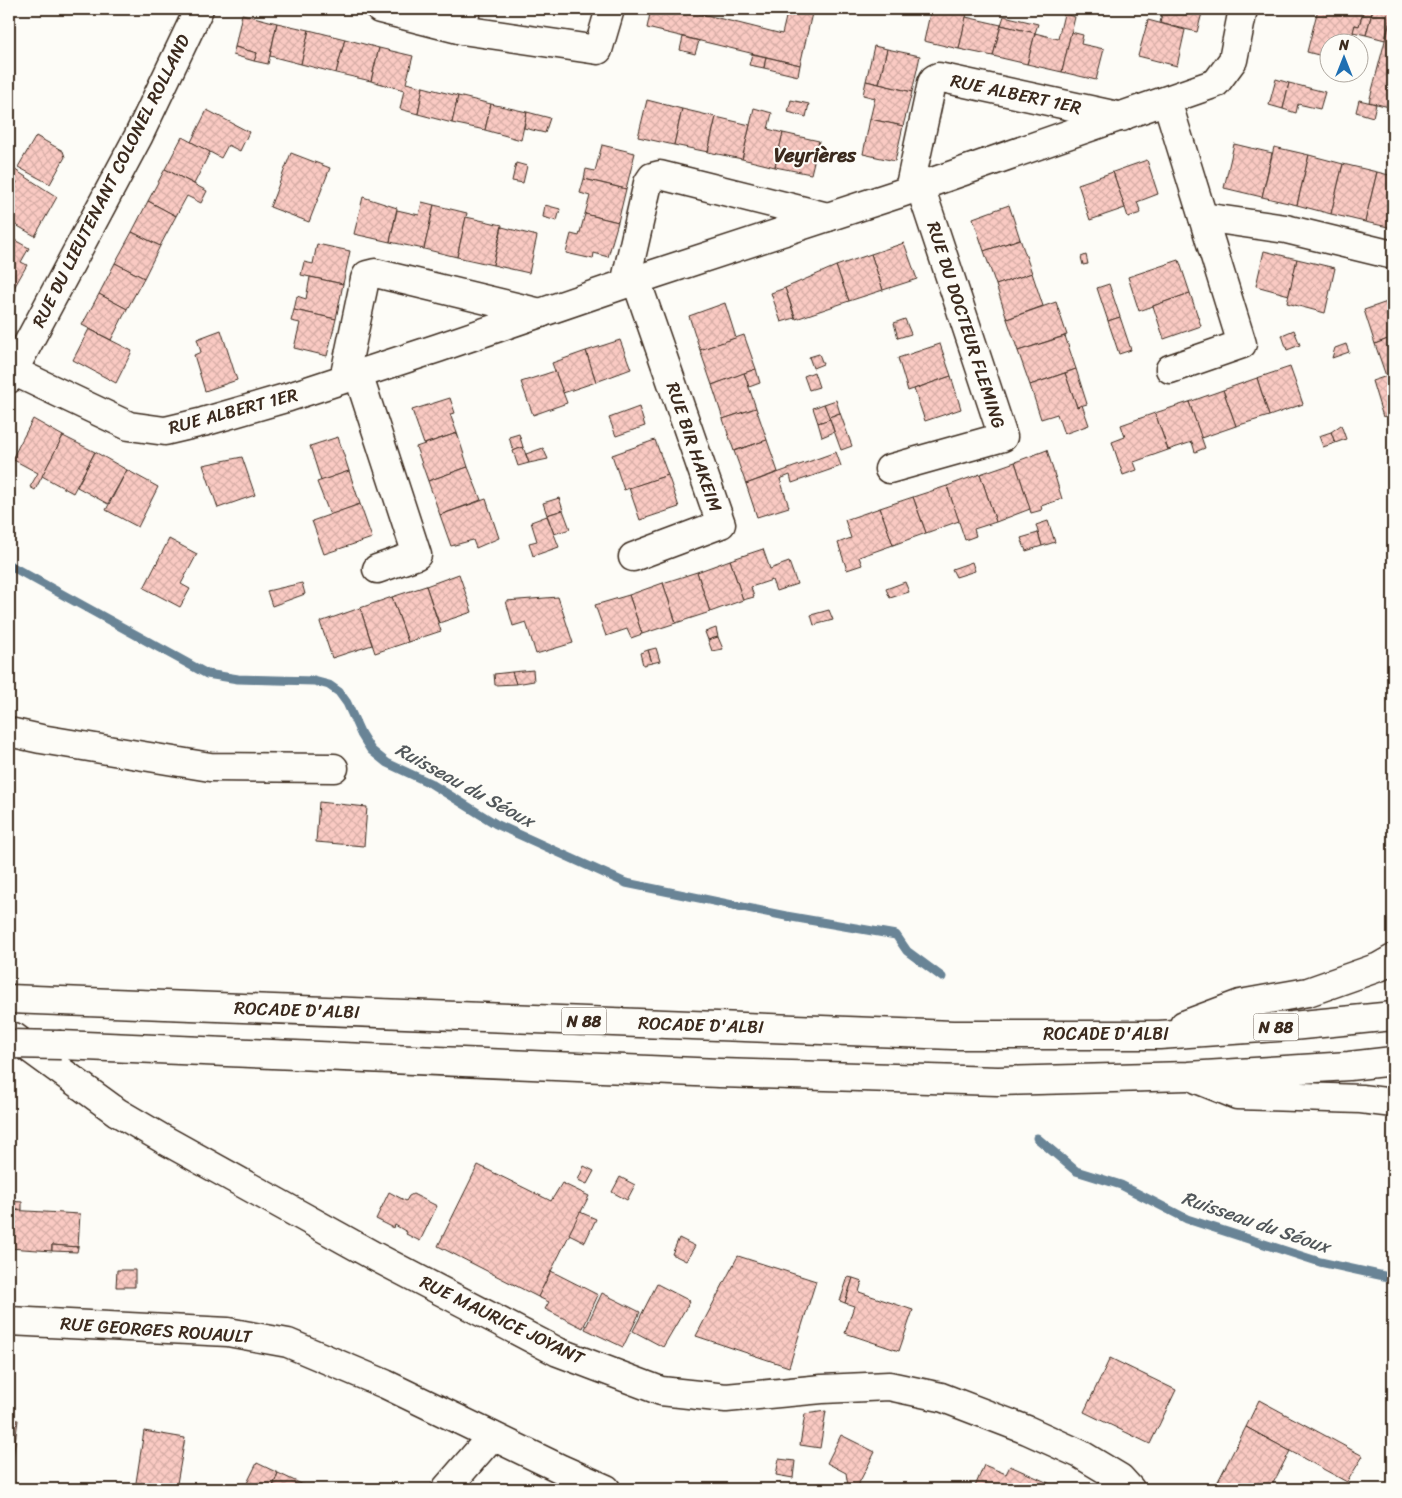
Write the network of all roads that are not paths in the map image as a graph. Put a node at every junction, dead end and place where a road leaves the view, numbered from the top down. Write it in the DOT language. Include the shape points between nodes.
graph roads {
  1 [pos="199,9"];
  2 [pos="380,9"];
  3 [pos="610,9"];
  4 [pos="1243,9"];
  5 [pos="464,20"];
  6 [pos="1167,101"];
  7 [pos="1122,117"];
  8 [pos="915,188"];
  9 [pos="828,217"];
  10 [pos="1203,217"];
  11 [pos="1393,255"];
  12 [pos="631,282"];
  13 [pos="541,313"];
  14 [pos="17,342"];
  15 [pos="1170,368"];
  16 [pos="11,375"];
  17 [pos="351,377"];
  18 [pos="889,470"];
  19 [pos="633,557"];
  20 [pos="377,570"];
  21 [pos="9,732"];
  22 [pos="334,768"];
  23 [pos="1393,959"];
  24 [pos="9,999"];
  25 [pos="1393,1016"];
  26 [pos="9,1033"];
  27 [pos="1159,1034"];
  28 [pos="9,1044"];
  29 [pos="1393,1061"];
  30 [pos="1188,1076"];
  31 [pos="1393,1104"];
  32 [pos="9,1320"];
  33 [pos="492,1436"];
  34 [pos="446,1489"];
  35 [pos="606,1489"];
  36 [pos="1130,1489"];
  1 -- 14 [label="main road, RUE DU LIEUTENANT COLONEL ROLLAND" via="138,137"];
  2 -- 5 [label="main road"];
  3 -- 5 [label="main road" via="598,50"];
  4 -- 6 [label="main road, RUE ALBERT 1ER" via="1233,60 1216,83"];
  6 -- 7 [label="main road, RUE ALBERT 1ER"];
  6 -- 10 [label="main road"];
  7 -- 8 [label="main road, RUE ALBERT 1ER"];
  7 -- 8 [label="main road, RUE ALBERT 1ER" via="938,77 932,83"];
  8 -- 9 [label="main road, RUE ALBERT 1ER"];
  8 -- 18 [label="main road, RUE DU DOCTEUR FLEMING" via="1003,437"];
  9 -- 12 [label="main road, RUE ALBERT 1ER"];
  9 -- 12 [label="main road" via="660,175 652,177 648,183"];
  10 -- 11 [label="main road" via="1286,229"];
  10 -- 15 [label="main road" via="1242,344"];
  12 -- 13 [label="main road, RUE ALBERT 1ER"];
  12 -- 19 [label="main road, RUE BIR HAKEIM" via="721,524"];
  13 -- 17 [label="main road, RUE ALBERT 1ER"];
  13 -- 17 [label="main road" via="375,274 367,275"];
  14 -- 16 [label="main road, RUE DU LIEUTENANT COLONEL ROLLAND"];
  16 -- 17 [label="main road, RUE ALBERT 1ER" via="129,426 165,431 212,420"];
  17 -- 20 [label="main road" via="417,555"];
  21 -- 22 [label="main road" via="210,767"];
  23 -- 27 [label="main road" via="1308,992 1240,1004"];
  24 -- 27 [label="main road, ROCADE D'ALBI / N 88" via="953,1034"];
  25 -- 27 [label="main road, ROCADE D'ALBI / N 88"];
  26 -- 36 [label="main road, RUE MAURICE JOYANT" via="132,1121 374,1256 558,1352 661,1391 726,1398 889,1386 941,1397 1080,1454 1120,1478"];
  28 -- 30 [label="main road, bridge" via="998,1081"];
  29 -- 30 [label="main road"];
  30 -- 31 [label="main road" via="1237,1095 1361,1099"];
  32 -- 33 [label="main road, RUE GEORGES ROUAULT" via="228,1332 288,1343 385,1384"];
  33 -- 34 [label="main road"];
  33 -- 35 [label="main road, RUE GEORGES ROUAULT"];
}
